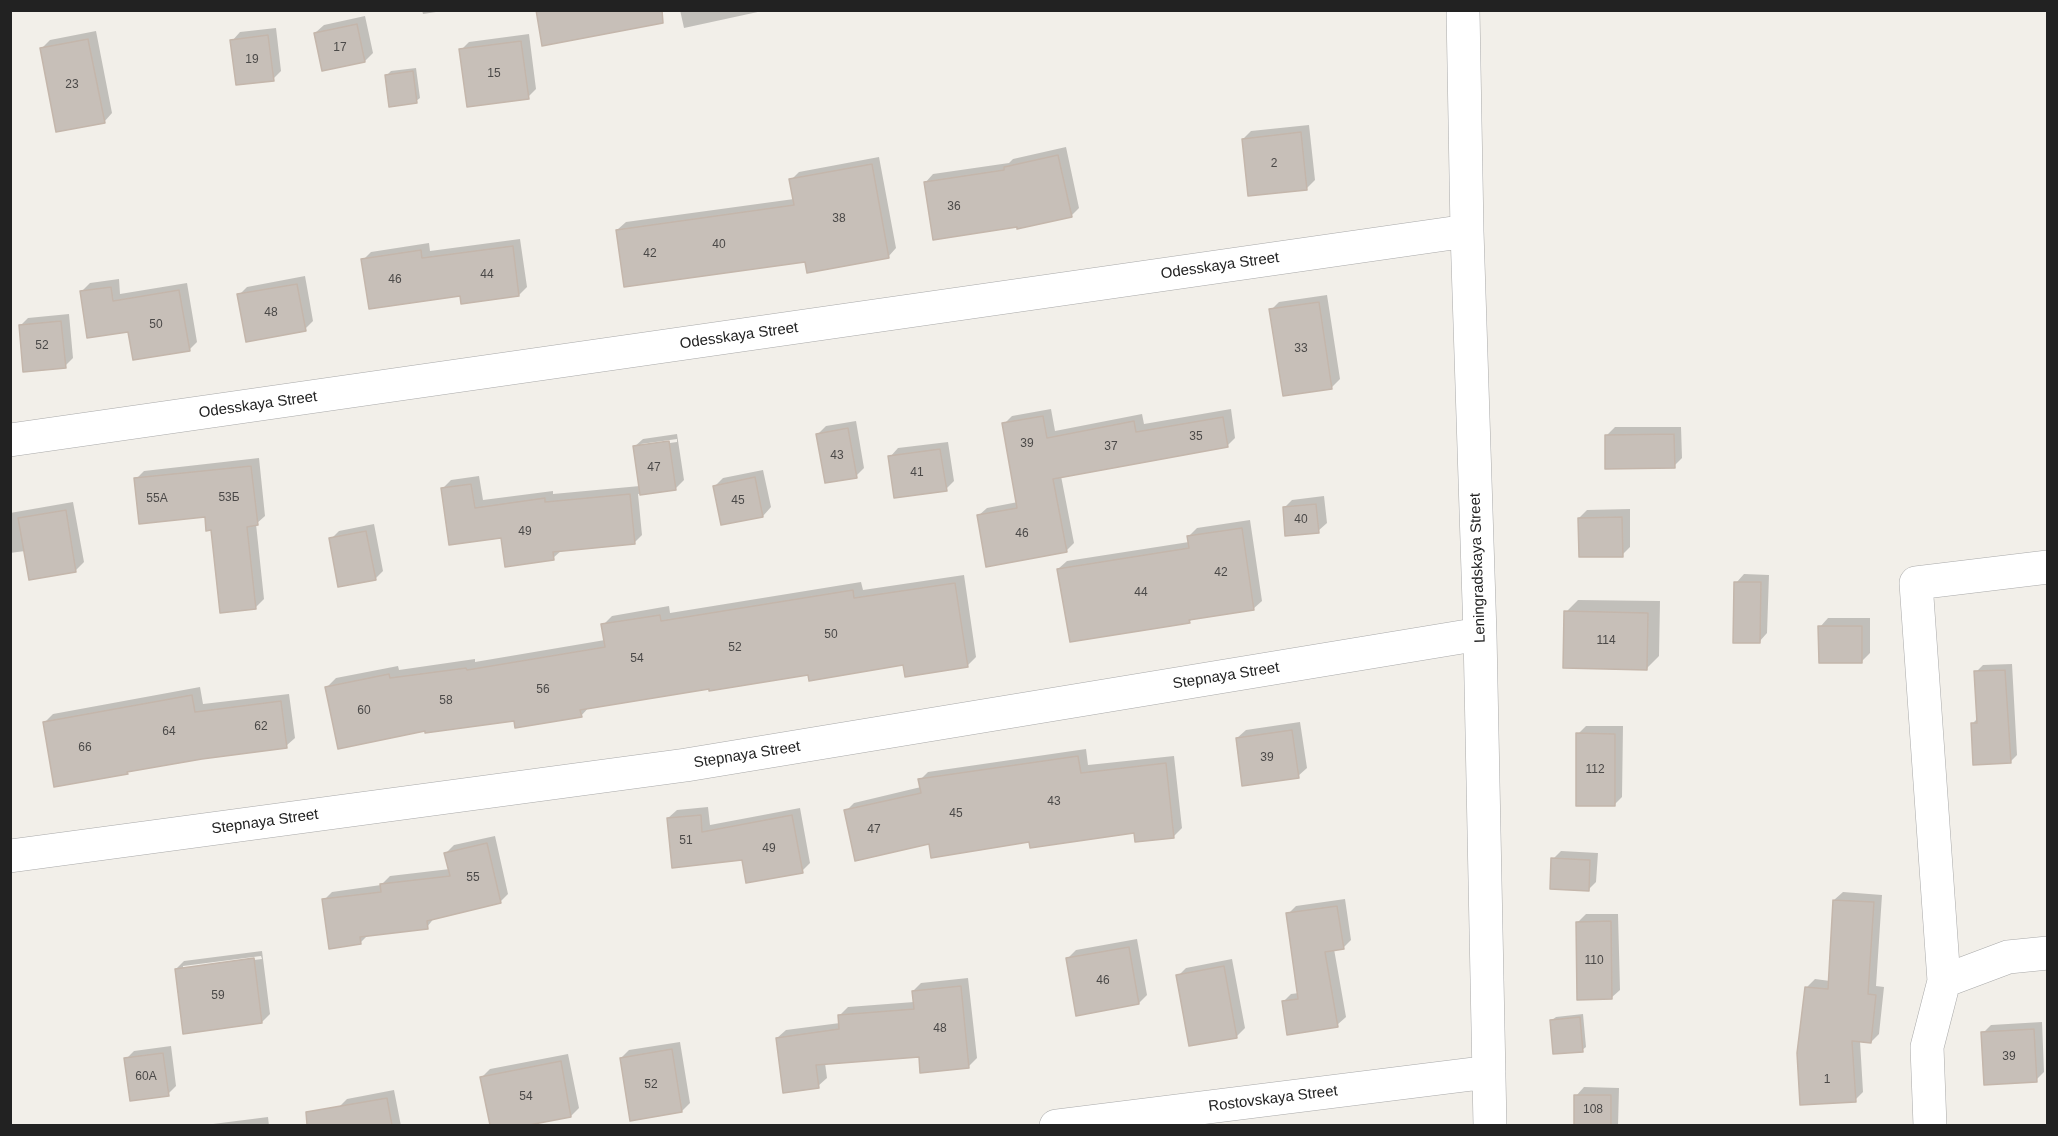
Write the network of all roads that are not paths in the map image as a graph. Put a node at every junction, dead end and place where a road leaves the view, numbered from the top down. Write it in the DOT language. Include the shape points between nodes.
graph roads {
  1 [pos="1463,10"];
  2 [pos="1467,231"];
  3 [pos="10,440"];
  4 [pos="2048,567"];
  5 [pos="1480,634"];
  6 [pos="10,856"];
  7 [pos="2048,953"];
  8 [pos="1944,981"];
  9 [pos="1489,1072"];
  10 [pos="1056,1125"];
  11 [pos="1490,1125"];
  12 [pos="1930,1125"];
  1 -- 2 [label="street, Leningradskaya Street"];
  2 -- 3 [label="street, Odesskaya Street"];
  2 -- 5 [label="street, Leningradskaya Street"];
  4 -- 8 [label="street" via="1916,583"];
  5 -- 6 [label="street, Stepnaya Street" via="686,765"];
  5 -- 9 [label="street, Leningradskaya Street"];
  7 -- 8 [label="street" via="2008,957"];
  8 -- 12 [label="street" via="1927,1047"];
  9 -- 10 [label="street, Rostovskaya Street"];
  9 -- 11 [label="street, Leningradskaya Street"];
}
